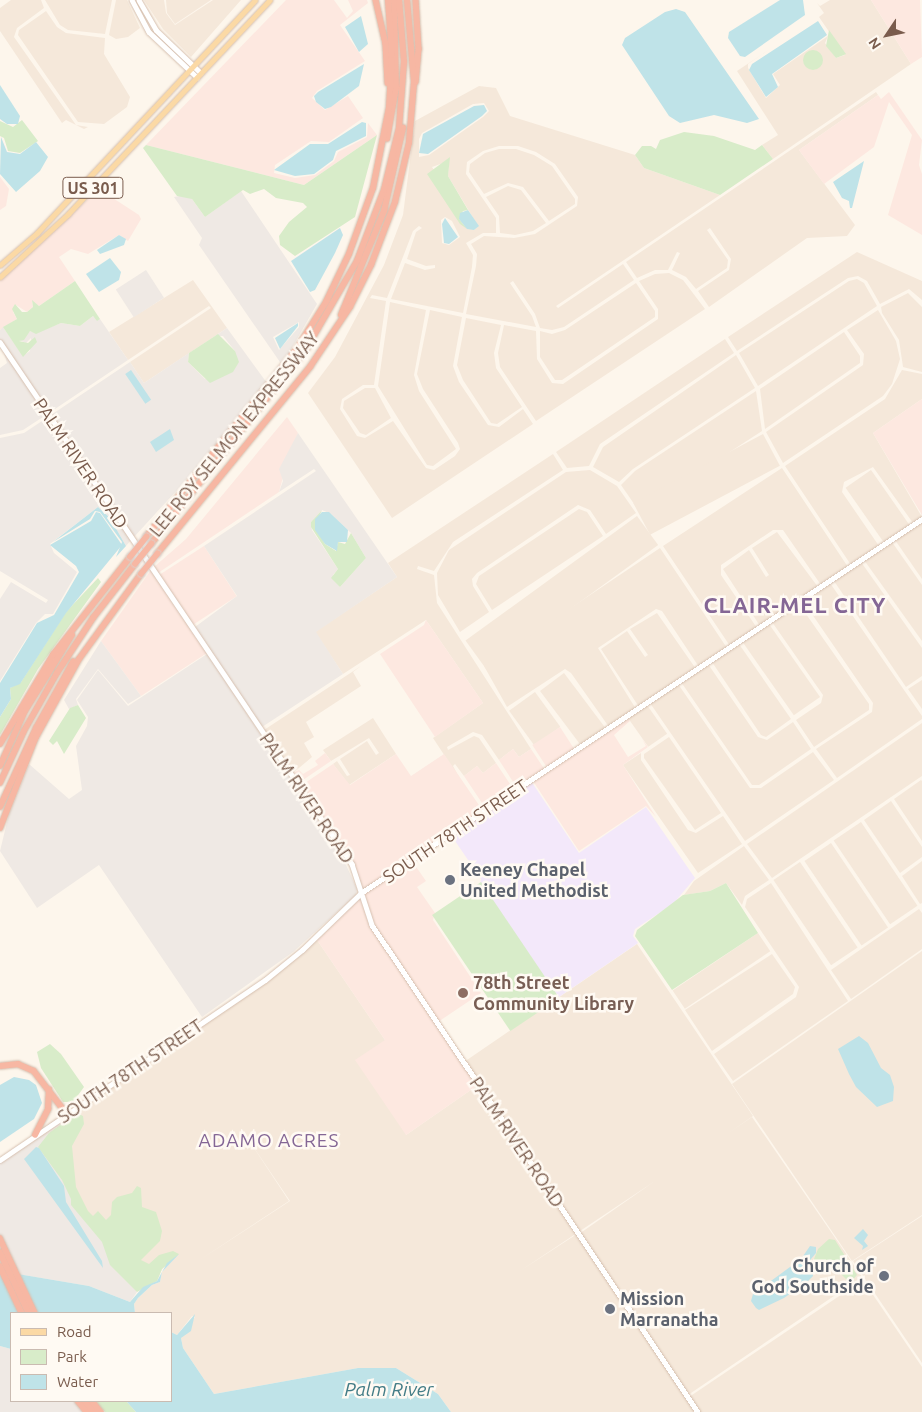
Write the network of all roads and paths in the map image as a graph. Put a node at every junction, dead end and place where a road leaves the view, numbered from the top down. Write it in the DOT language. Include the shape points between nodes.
graph roads {
  1 [pos="132,0"];
  2 [pos="139,0"];
  3 [pos="255,0"];
  4 [pos="270,0"];
  5 [pos="376,0"];
  6 [pos="388,0"];
  7 [pos="394,0"];
  8 [pos="399,0"];
  9 [pos="407,0"];
  10 [pos="416,0"];
  11 [pos="191,68"];
  12 [pos="199,75"];
  13 [pos="414,91"];
  14 [pos="390,100"];
  15 [pos="386,135"];
  16 [pos="399,140"];
  17 [pos="0,265"];
  18 [pos="0,277"];
  19 [pos="330,337"];
  20 [pos="0,342"];
  21 [pos="922,519"];
  22 [pos="105,620"];
  23 [pos="77,624"];
  24 [pos="0,744"];
  25 [pos="0,766"];
  26 [pos="0,783"];
  27 [pos="0,807"];
  28 [pos="0,828"];
  29 [pos="361,894"];
  30 [pos="0,1066"];
  31 [pos="48,1087"];
  32 [pos="67,1114"];
  33 [pos="36,1135"];
  34 [pos="0,1160"];
  35 [pos="0,1239"];
  36 [pos="0,1252"];
  37 [pos="0,1266"];
  38 [pos="22,1312"];
  39 [pos="28,1312"];
  40 [pos="35,1312"];
  41 [pos="79,1402"];
  42 [pos="86,1402"];
  43 [pos="93,1402"];
  44 [pos="87,1412"];
  45 [pos="94,1412"];
  46 [pos="101,1412"];
  47 [pos="698,1412"];
  1 -- 11 [label="street" via="149,32"];
  2 -- 11 [label="street" via="156,30"];
  3 -- 11 [label="main road, US 301"];
  4 -- 12 [label="main road, US 301"];
  5 -- 14 [label="highway" via="386,44"];
  6 -- 14 [label="highway, LEE ROY SELMON EXPRESSWAY" via="392,55"];
  7 -- 15 [label="highway" via="397,61"];
  8 -- 16 [label="highway" via="404,90"];
  9 -- 13 [label="highway, LEE ROY SELMON EXPRESSWAY"];
  10 -- 13 [label="highway" via="419,60"];
  11 -- 12 [label="street"];
  11 -- 17 [label="main road, US 301" via="37,233"];
  12 -- 18 [label="main road, US 301" via="44,238"];
  13 -- 19 [label="highway, LEE ROY SELMON EXPRESSWAY" via="400,186 383,236 360,286"];
  14 -- 15 [label="highway, LEE ROY SELMON EXPRESSWAY"];
  15 -- 23 [label="highway, LEE ROY SELMON EXPRESSWAY, bridge" via="357,235 320,313 288,360"];
  16 -- 19 [label="highway" via="378,228"];
  16 -- 26 [label="highway, bridge" via="368,235 324,322 294,366 93,618 24,731"];
  19 -- 22 [label="highway, LEE ROY SELMON EXPRESSWAY, bridge" via="297,384"];
  20 -- 29 [label="street, PALM RIVER ROAD" via="352,864"];
  21 -- 29 [label="street, SOUTH 78TH STREET"];
  22 -- 27 [label="highway" via="94,630 60,685"];
  22 -- 28 [label="highway, LEE ROY SELMON EXPRESSWAY" via="79,659 35,739"];
  23 -- 24 [label="highway, LEE ROY SELMON EXPRESSWAY" via="40,674"];
  23 -- 25 [label="highway" via="26,711"];
  29 -- 32 [label="street, SOUTH 78TH STREET" via="272,975"];
  29 -- 47 [label="street, PALM RIVER ROAD" via="376,931"];
  30 -- 31 [label="highway" via="28,1067"];
  31 -- 32 [label="highway"];
  31 -- 33 [label="highway" via="48,1109"];
  32 -- 33 [label="street, SOUTH 78TH STREET"];
  33 -- 34 [label="street, SOUTH 78TH STREET"];
  35 -- 40 [label="highway"];
  36 -- 39 [label="highway"];
  37 -- 38 [label="highway"];
  41 -- 44 [label="highway"];
  42 -- 45 [label="highway"];
  43 -- 46 [label="highway"];
}
